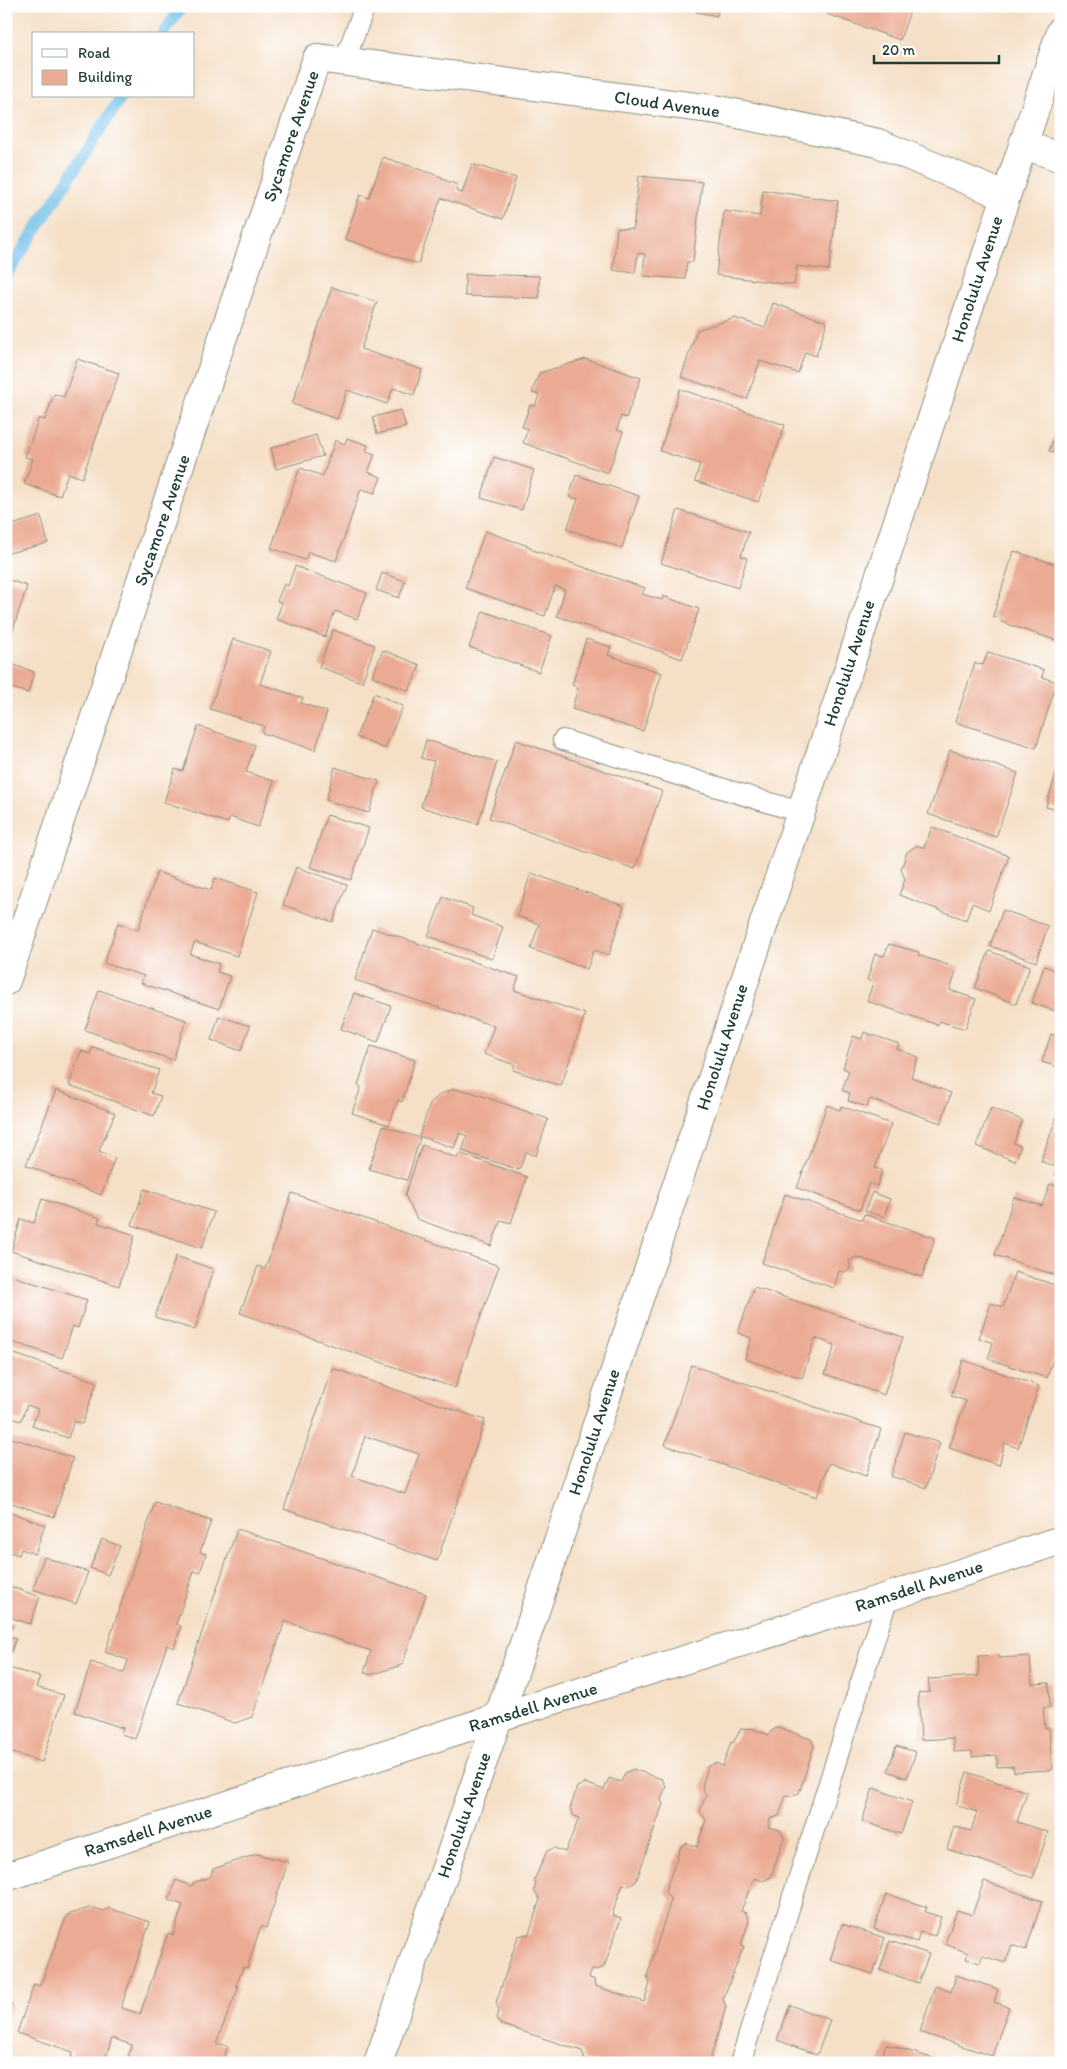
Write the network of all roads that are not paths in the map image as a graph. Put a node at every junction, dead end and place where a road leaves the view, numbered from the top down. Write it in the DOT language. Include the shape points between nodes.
graph roads {
  1 [pos="365,6"];
  2 [pos="1061,30"];
  3 [pos="318,58"];
  4 [pos="344,62"];
  5 [pos="1023,144"];
  6 [pos="1061,158"];
  7 [pos="1005,196"];
  8 [pos="564,740"];
  9 [pos="800,812"];
  10 [pos="6,981"];
  11 [pos="1061,1540"];
  12 [pos="888,1596"];
  13 [pos="499,1716"];
  14 [pos="6,1877"];
  15 [pos="378,2063"];
  16 [pos="740,2063"];
  1 -- 4 [label="lane"];
  2 -- 5 [label="street, Honolulu Avenue"];
  3 -- 4 [label="street, Cloud Avenue"];
  3 -- 10 [label="street, Sycamore Avenue"];
  4 -- 7 [label="street, Cloud Avenue" via="728,112 878,143"];
  5 -- 6 [label="street"];
  5 -- 7 [label="street, Honolulu Avenue"];
  7 -- 9 [label="street, Honolulu Avenue"];
  8 -- 9 [label="lane"];
  9 -- 13 [label="street, Honolulu Avenue"];
  11 -- 12 [label="street, Ramsdell Avenue"];
  12 -- 13 [label="street, Ramsdell Avenue"];
  12 -- 16 [label="lane"];
  13 -- 14 [label="street, Ramsdell Avenue"];
  13 -- 15 [label="street, Honolulu Avenue"];
}
